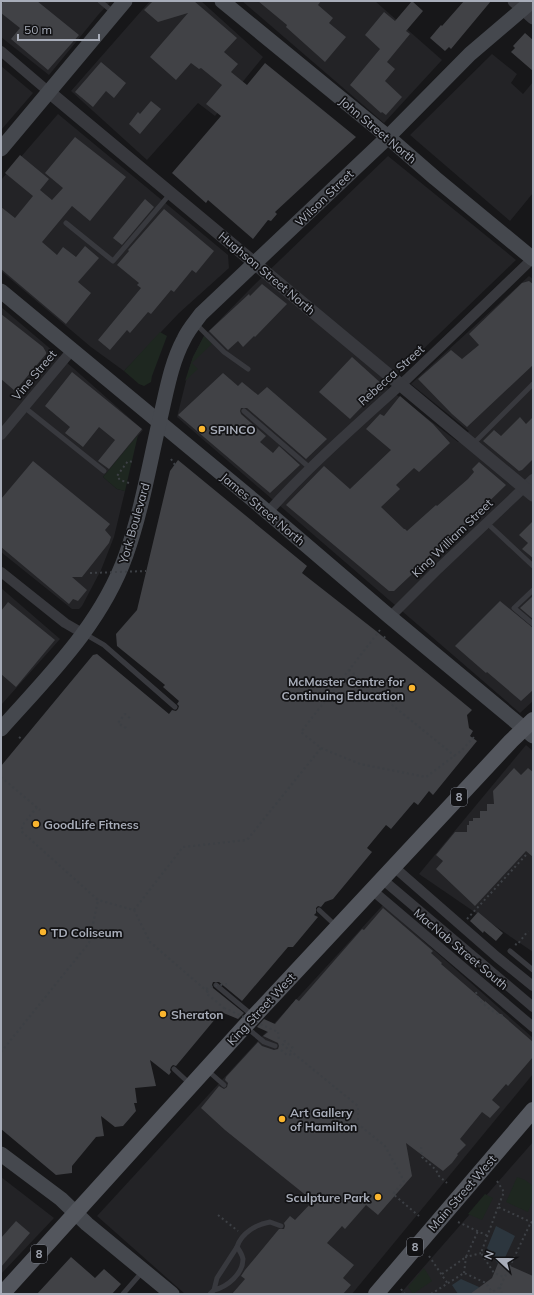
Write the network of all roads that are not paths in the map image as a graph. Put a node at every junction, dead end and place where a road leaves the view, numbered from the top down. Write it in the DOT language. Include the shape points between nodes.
graph roads {
  1 [pos="125,1"];
  2 [pos="222,1"];
  3 [pos="107,5"];
  4 [pos="525,7"];
  5 [pos="1,52"];
  6 [pos="49,92"];
  7 [pos="388,137"];
  8 [pos="1,149"];
  9 [pos="171,193"];
  10 [pos="66,223"];
  11 [pos="533,259"];
  12 [pos="255,263"];
  13 [pos="1,291"];
  14 [pos="195,322"];
  15 [pos="72,350"];
  16 [pos="248,369"];
  17 [pos="400,384"];
  18 [pos="533,384"];
  19 [pos="24,408"];
  20 [pos="244,411"];
  21 [pos="159,423"];
  22 [pos="2,431"];
  23 [pos="472,445"];
  24 [pos="310,468"];
  25 [pos="104,471"];
  26 [pos="530,487"];
  27 [pos="268,512"];
  28 [pos="487,523"];
  29 [pos="533,566"];
  30 [pos="1,572"];
  31 [pos="533,590"];
  32 [pos="390,618"];
  33 [pos="533,624"];
  34 [pos="84,634"];
  35 [pos="175,707"];
  36 [pos="530,728"];
  37 [pos="1,729"];
  38 [pos="394,867"];
  39 [pos="382,879"];
  40 [pos="372,890"];
  41 [pos="319,910"];
  42 [pos="337,927"];
  43 [pos="510,951"];
  44 [pos="533,970"];
  45 [pos="216,984"];
  46 [pos="533,986"];
  47 [pos="533,1007"];
  48 [pos="250,1022"];
  49 [pos="533,1027"];
  50 [pos="275,1046"];
  51 [pos="174,1069"];
  52 [pos="206,1069"];
  53 [pos="191,1085"];
  54 [pos="224,1085"];
  55 [pos="533,1110"];
  56 [pos="3,1159"];
  57 [pos="75,1213"];
  58 [pos="281,1226"];
  59 [pos="237,1247"];
  60 [pos="144,1270"];
  61 [pos="212,1292"];
  62 [pos="2,1294"];
  63 [pos="123,1294"];
  64 [pos="172,1294"];
  65 [pos="376,1294"];
  1 -- 3 [label="main road"];
  2 -- 7 [label="main road, John Street North"];
  3 -- 6 [label="main road"];
  4 -- 7 [label="main road, Wilson Street" via="470,54"];
  5 -- 6 [label="street, Hughson Street North"];
  6 -- 8 [label="main road"];
  6 -- 9 [label="street, Hughson Street North"];
  7 -- 11 [label="main road, John Street North"];
  7 -- 12 [label="main road, Wilson Street"];
  9 -- 10 [label="lane" via="113,261"];
  9 -- 12 [label="street, Hughson Street North"];
  11 -- 17 [label="street, Rebecca Street"];
  12 -- 14 [label="main road, Wilson Street"];
  12 -- 17 [label="street, Hughson Street North"];
  13 -- 15 [label="main road, James Street North"];
  14 -- 16 [label="lane" via="224,352"];
  14 -- 21 [label="main road, Wilson Street" via="183,340 170,375"];
  15 -- 19 [label="street, Vine Street"];
  15 -- 21 [label="main road, James Street North"];
  17 -- 23 [label="street, Hughson Street North"];
  17 -- 24 [label="street, Rebecca Street"];
  18 -- 23 [label="lane"];
  19 -- 22 [label="street, Vine Street"];
  19 -- 25 [label="lane"];
  20 -- 24 [label="lane"];
  21 -- 27 [label="main road, James Street North"];
  21 -- 34 [label="main road, York Boulevard" via="126,556 111,590"];
  23 -- 26 [label="street, Hughson Street North"];
  24 -- 27 [label="street, Rebecca Street"];
  26 -- 28 [label="street, King William Street"];
  27 -- 32 [label="main road, James Street North"];
  28 -- 29 [label="lane"];
  28 -- 32 [label="street, King William Street"];
  30 -- 34 [label="street" via="65,623"];
  31 -- 33 [label="lane" via="514,608"];
  32 -- 36 [label="main road, James Street North"];
  34 -- 35 [label="lane" via="104,645"];
  34 -- 37 [label="main road, York Boulevard"];
  36 -- 38 [label="main road, King Street West / 8"];
  38 -- 39 [label="main road, King Street West / 8"];
  38 -- 46 [label="street, MacNab Street South"];
  39 -- 40 [label="main road, King Street West / 8"];
  39 -- 47 [label="street, MacNab Street South"];
  40 -- 42 [label="main road, King Street West / 8"];
  40 -- 49 [label="street, MacNab Street South"];
  41 -- 42 [label="lane"];
  42 -- 48 [label="main road, King Street West / 8"];
  43 -- 44 [label="lane"];
  45 -- 48 [label="lane"];
  48 -- 50 [label="lane" via="264,1042"];
  48 -- 52 [label="main road, King Street West / 8"];
  51 -- 53 [label="lane"];
  52 -- 53 [label="main road, King Street West / 8"];
  52 -- 54 [label="lane"];
  53 -- 57 [label="main road, King Street West / 8"];
  55 -- 65 [label="main road, Main Street West / 8"];
  56 -- 57 [label="main road" via="61,1199"];
  57 -- 60 [label="main road"];
  57 -- 62 [label="main road, King Street West / 8"];
  58 -- 59 [label="lane" via="270,1222 263,1223 249,1230"];
  59 -- 61 [label="lane" via="217,1278"];
  59 -- 61 [label="lane" via="243,1259 240,1269 229,1283"];
  60 -- 63 [label="lane"];
  60 -- 64 [label="main road"];
}
